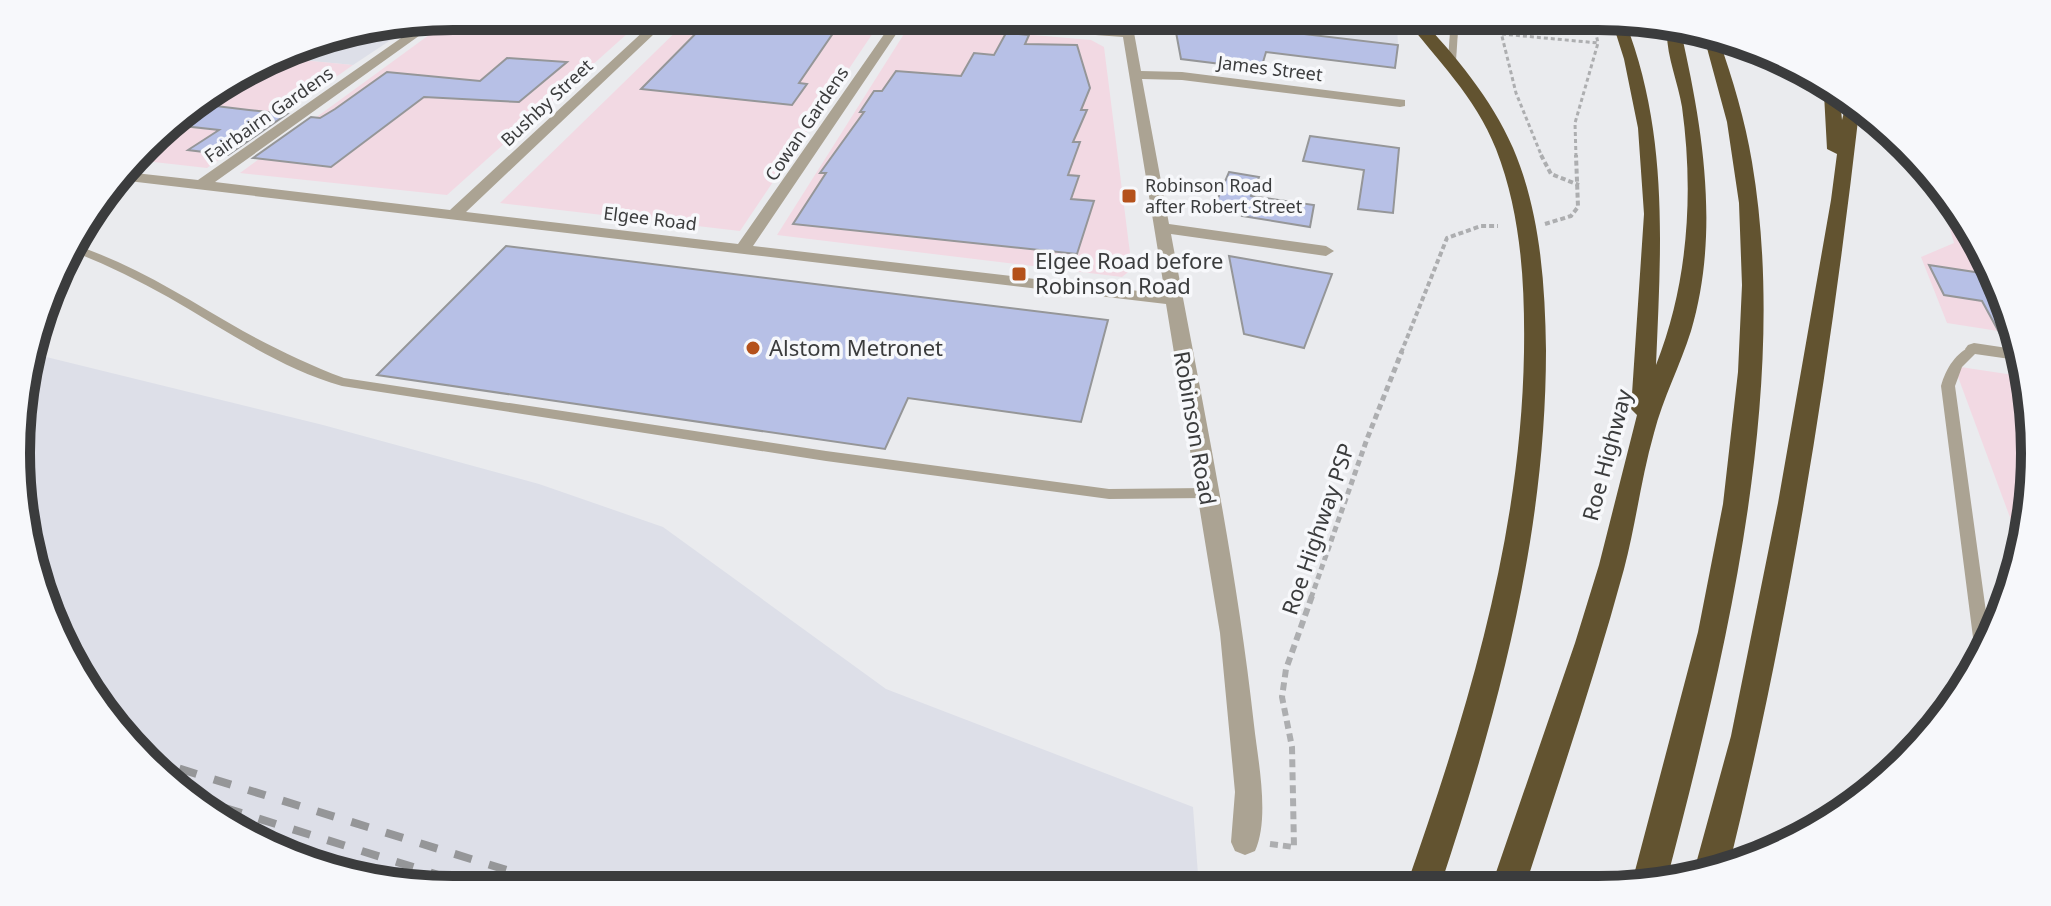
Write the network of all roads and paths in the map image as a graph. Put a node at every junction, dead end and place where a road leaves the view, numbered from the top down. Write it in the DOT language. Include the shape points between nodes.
graph roads {
  1 [pos="652,30"];
  2 [pos="886,30"];
  3 [pos="1074,30"];
  4 [pos="1128,30"];
  5 [pos="1423,30"];
  6 [pos="1454,30"];
  7 [pos="1501,30"];
  8 [pos="1595,30"];
  9 [pos="1621,31"];
  10 [pos="419,32"];
  11 [pos="1129,34"];
  12 [pos="1502,34"];
  13 [pos="1674,37"];
  14 [pos="1598,43"];
  15 [pos="1714,46"];
  16 [pos="1452,61"];
  17 [pos="1136,75"];
  18 [pos="1833,101"];
  19 [pos="1400,103"];
  20 [pos="1851,114"];
  21 [pos="132,177"];
  22 [pos="1579,185"];
  23 [pos="200,186"];
  24 [pos="1840,200"];
  25 [pos="453,216"];
  26 [pos="1543,224"];
  27 [pos="1498,226"];
  28 [pos="1161,228"];
  29 [pos="742,250"];
  30 [pos="1326,251"];
  31 [pos="81,252"];
  32 [pos="1172,300"];
  33 [pos="1974,349"];
  34 [pos="2009,354"];
  35 [pos="1642,432"];
  36 [pos="1206,493"];
  37 [pos="1980,633"];
  38 [pos="1245,842"];
  39 [pos="1714,860"];
  40 [pos="1652,872"];
  41 [pos="1427,876"];
  42 [pos="1512,876"];
  1 -- 25 [label="street, Bushby Street"];
  2 -- 29 [label="street, Cowan Gardens"];
  3 -- 11 [label="street"];
  4 -- 11 [label="street, Robinson Road"];
  5 -- 16 [label="highway"];
  6 -- 16 [label="lane"];
  7 -- 12 [label="path"];
  8 -- 14 [label="path"];
  9 -- 35 [label="highway" via="1646,128 1653,214"];
  10 -- 23 [label="street, Fairbairn Gardens"];
  11 -- 17 [label="street, Robinson Road"];
  12 -- 14 [label="path"];
  12 -- 22 [label="path" via="1516,93 1545,164 1551,174"];
  13 -- 35 [label="highway, Roe Highway" via="1690,107 1698,199 1694,257 1681,329"];
  14 -- 22 [label="path" via="1575,123"];
  15 -- 40 [label="highway" via="1729,89 1750,211 1754,278 1744,451 1724,587 1692,730"];
  16 -- 41 [label="highway" via="1503,145 1520,198 1534,291 1537,377 1534,451 1509,597"];
  17 -- 19 [label="street, James Street"];
  17 -- 28 [label="street, Robinson Road"];
  18 -- 24 [label="highway"];
  20 -- 24 [label="highway"];
  21 -- 23 [label="street, Elgee Road"];
  22 -- 26 [label="path" via="1578,207 1571,216"];
  23 -- 25 [label="street, Elgee Road"];
  24 -- 39 [label="highway" via="1791,503 1746,736"];
  25 -- 29 [label="street, Elgee Road"];
  27 -- 38 [label="path, Roe Highway PSP" via="1447,238 1438,256 1286,669 1282,697 1292,747 1294,847"];
  28 -- 30 [label="street"];
  28 -- 32 [label="street, Robinson Road"];
  29 -- 32 [label="street, Elgee Road"];
  31 -- 36 [label="lane" via="135,274 282,359 342,382 1109,494"];
  32 -- 36 [label="street, Robinson Road"];
  33 -- 34 [label="street"];
  33 -- 37 [label="lane" via="1951,372 1948,386"];
  35 -- 42 [label="highway, Roe Highway" via="1608,578"];
  36 -- 38 [label="street, Robinson Road" via="1242,707 1248,792"];
}
